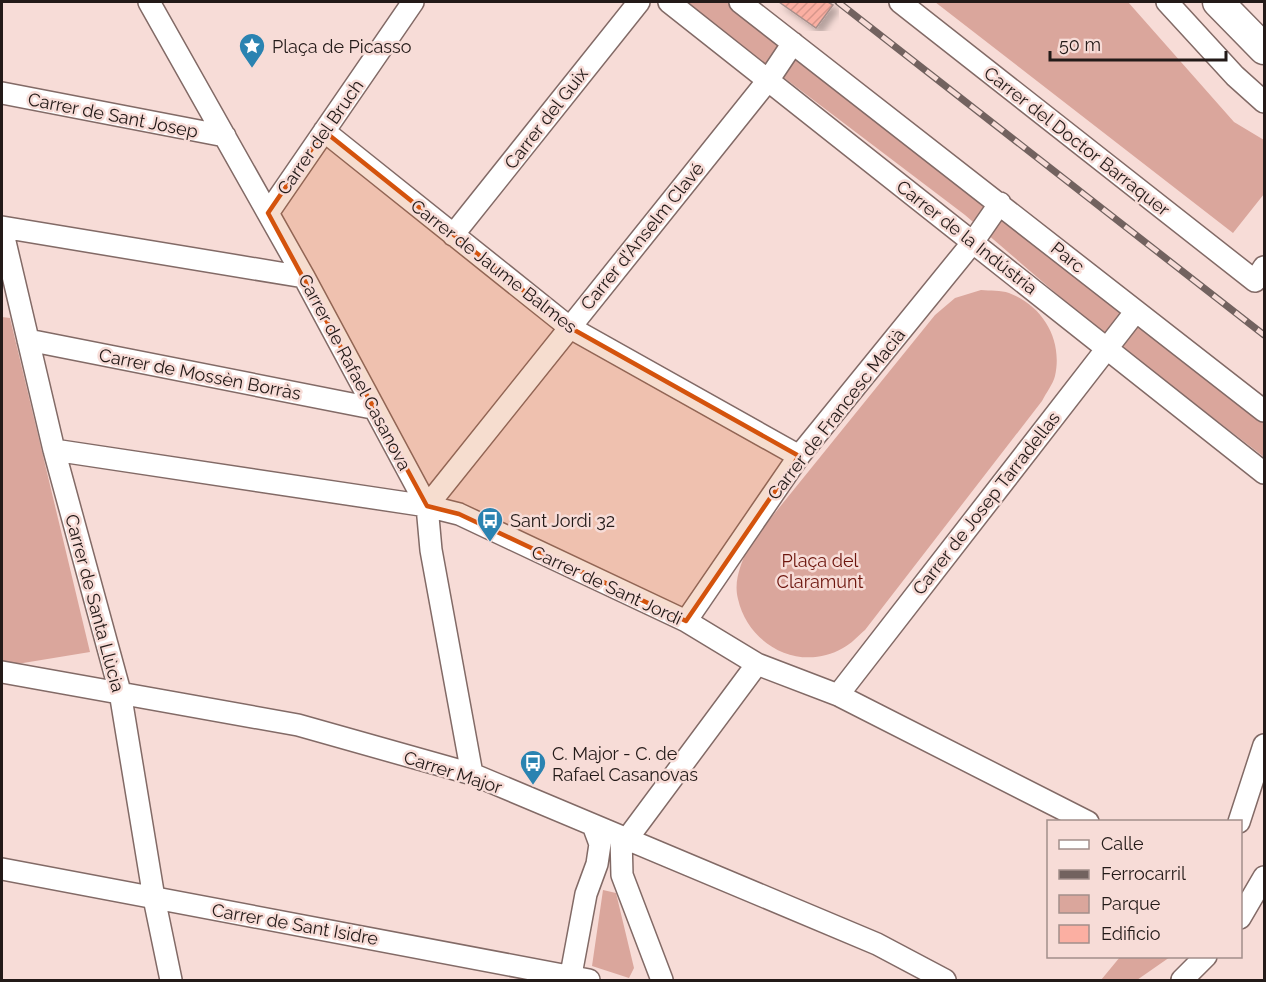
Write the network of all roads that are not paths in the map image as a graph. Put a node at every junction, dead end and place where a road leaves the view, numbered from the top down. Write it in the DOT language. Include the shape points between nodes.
graph roads {
  1 [pos="144,2"];
  2 [pos="413,2"];
  3 [pos="639,2"];
  4 [pos="669,2"];
  5 [pos="740,2"];
  6 [pos="900,2"];
  7 [pos="1167,2"];
  8 [pos="1218,2"];
  9 [pos="793,43"];
  10 [pos="1264,49"];
  11 [pos="769,79"];
  12 [pos="2,93"];
  13 [pos="1264,102"];
  14 [pos="324,131"];
  15 [pos="225,136"];
  16 [pos="1000,203"];
  17 [pos="268,213"];
  18 [pos="2,228"];
  19 [pos="453,235"];
  20 [pos="973,242"];
  21 [pos="1260,274"];
  22 [pos="304,277"];
  23 [pos="1136,311"];
  24 [pos="569,327"];
  25 [pos="28,340"];
  26 [pos="1107,346"];
  27 [pos="372,408"];
  28 [pos="1264,411"];
  29 [pos="54,450"];
  30 [pos="798,456"];
  31 [pos="1264,473"];
  32 [pos="427,506"];
  33 [pos="686,621"];
  34 [pos="758,664"];
  35 [pos="2,672"];
  36 [pos="120,692"];
  37 [pos="838,695"];
  38 [pos="1264,745"];
  39 [pos="472,774"];
  40 [pos="1084,820"];
  41 [pos="1240,820"];
  42 [pos="593,825"];
  43 [pos="624,838"];
  44 [pos="2,869"];
  45 [pos="1264,872"];
  46 [pos="622,875"];
  47 [pos="1264,877"];
  48 [pos="1242,883"];
  49 [pos="586,894"];
  50 [pos="154,898"];
  51 [pos="1242,915"];
  52 [pos="1205,958"];
  53 [pos="577,979"];
  54 [pos="171,981"];
  55 [pos="662,981"];
  56 [pos="945,981"];
  57 [pos="1182,981"];
  1 -- 15 [label="street, Carrer de Rafael Casanova"];
  2 -- 14 [label="street, Carrer del Bruch"];
  3 -- 19 [label="street, Carrer del Guix"];
  4 -- 11 [label="street, Carrer de la Indústria"];
  5 -- 9 [label="street"];
  6 -- 21 [label="street, Carrer del Doctor Barraquer"];
  7 -- 13 [label="street"];
  8 -- 10 [label="street"];
  9 -- 11 [label="street, Carrer d'Anselm Clavé"];
  9 -- 16 [label="street"];
  11 -- 20 [label="street, Carrer de la Indústria"];
  11 -- 24 [label="street, Carrer d'Anselm Clavé"];
  12 -- 15 [label="street, Carrer de Sant Josep"];
  14 -- 17 [label="street, Carrer del Bruch"];
  14 -- 19 [label="street, Carrer de Jaume Balmes"];
  15 -- 17 [label="street, Carrer de Rafael Casanova"];
  16 -- 20 [label="street, Carrer de Francesc Macià"];
  16 -- 23 [label="street, Parc"];
  17 -- 22 [label="street, Carrer de Rafael Casanova"];
  18 -- 22 [label="street"];
  18 -- 25 [label="street, Carrer de Santa Llùcia"];
  19 -- 24 [label="street, Carrer de Jaume Balmes"];
  20 -- 26 [label="street, Carrer de la Indústria"];
  20 -- 30 [label="street, Carrer de Francesc Macià"];
  22 -- 27 [label="street, Carrer de Rafael Casanova"];
  23 -- 26 [label="street, Carrer de Josep Tarradellas"];
  23 -- 28 [label="street"];
  24 -- 30 [label="street, Carrer de Jaume Balmes"];
  24 -- 32 [label="street, Carrer d'Anselm Clavé"];
  25 -- 27 [label="street, Carrer de Mossèn Borràs"];
  25 -- 29 [label="street, Carrer de Santa Llùcia"];
  26 -- 31 [label="street, Carrer de la Indústria"];
  26 -- 37 [label="street, Carrer de Josep Tarradellas"];
  27 -- 32 [label="street, Carrer de Rafael Casanova"];
  29 -- 32 [label="street, Carrer de Sant Jordi"];
  29 -- 36 [label="street, Carrer de Santa Llùcia"];
  30 -- 33 [label="street, Carrer de Francesc Macià"];
  32 -- 33 [label="street, Carrer de Sant Jordi" via="459,514"];
  32 -- 39 [label="street, Carrer de Rafael Casanova" via="430,550"];
  33 -- 34 [label="street, Carrer de Sant Jordi"];
  34 -- 37 [label="street, Carrer de Sant Jordi"];
  34 -- 43 [label="street"];
  35 -- 36 [label="street, Carrer Major"];
  36 -- 39 [label="street, Carrer Major" via="298,725"];
  36 -- 50 [label="street, Carrer de Santa Llùcia"];
  37 -- 40 [label="street, Carrer de Sant Jordi"];
  38 -- 41 [label="street"];
  39 -- 42 [label="street, Carrer Major"];
  42 -- 43 [label="street, Carrer Major"];
  42 -- 49 [label="street" via="600,844"];
  43 -- 46 [label="street"];
  43 -- 56 [label="street, Carrer Major" via="877,945"];
  44 -- 50 [label="street, Carrer de Sant Isidre"];
  45 -- 48 [label="street"];
  46 -- 49 [label="street" via="605,876"];
  46 -- 55 [label="street"];
  47 -- 51 [label="street"];
  49 -- 53 [label="street"];
  50 -- 53 [label="street, Carrer de Sant Isidre"];
  50 -- 54 [label="street, Carrer de Santa Llùcia"];
  52 -- 57 [label="street"];
}
